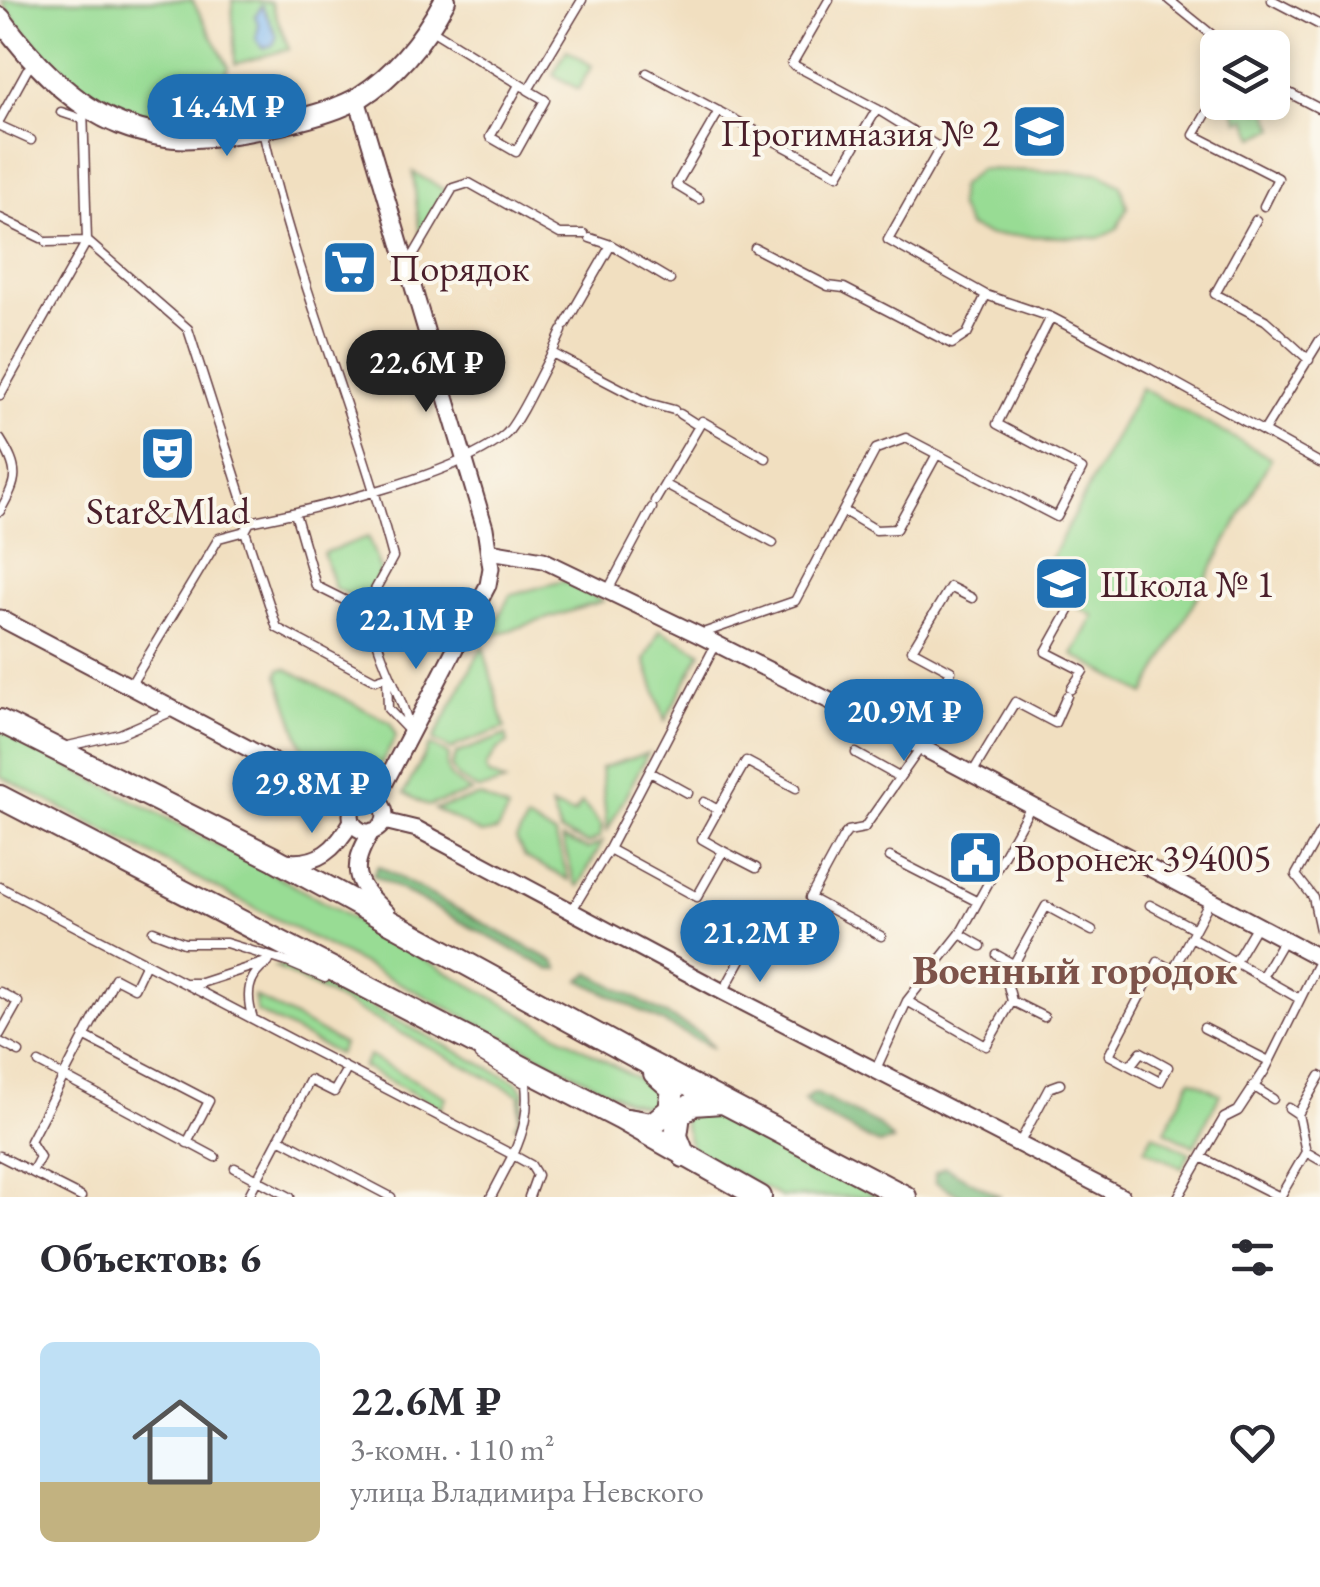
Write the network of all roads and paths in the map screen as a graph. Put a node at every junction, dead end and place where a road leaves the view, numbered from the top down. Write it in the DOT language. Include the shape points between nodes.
graph roads {
  1 [pos="445,0"];
  2 [pos="582,0"];
  3 [pos="829,0"];
  4 [pos="1168,0"];
  5 [pos="1272,0"];
  6 [pos="0,18"];
  7 [pos="1320,26"];
  8 [pos="430,29"];
  9 [pos="1207,30"];
  10 [pos="37,62"];
  11 [pos="648,72"];
  12 [pos="524,87"];
  13 [pos="1290,93"];
  14 [pos="358,99"];
  15 [pos="877,109"];
  16 [pos="1320,109"];
  17 [pos="719,111"];
  18 [pos="60,112"];
  19 [pos="83,112"];
  20 [pos="1203,120"];
  21 [pos="0,123"];
  22 [pos="262,126"];
  23 [pos="30,140"];
  24 [pos="699,198"];
  25 [pos="1264,206"];
  26 [pos="0,218"];
  27 [pos="1256,220"];
  28 [pos="87,241"];
  29 [pos="610,245"];
  30 [pos="755,248"];
  31 [pos="407,267"];
  32 [pos="670,280"];
  33 [pos="986,295"];
  34 [pos="1051,318"];
  35 [pos="1320,340"];
  36 [pos="552,353"];
  37 [pos="1308,360"];
  38 [pos="1,390"];
  39 [pos="700,426"];
  40 [pos="1264,432"];
  41 [pos="0,439"];
  42 [pos="936,456"];
  43 [pos="766,458"];
  44 [pos="462,460"];
  45 [pos="1320,463"];
  46 [pos="666,486"];
  47 [pos="374,490"];
  48 [pos="844,510"];
  49 [pos="0,512"];
  50 [pos="295,513"];
  51 [pos="247,527"];
  52 [pos="772,543"];
  53 [pos="490,551"];
  54 [pos="1080,591"];
  55 [pos="606,592"];
  56 [pos="972,598"];
  57 [pos="0,618"];
  58 [pos="699,635"];
  59 [pos="377,641"];
  60 [pos="716,644"];
  61 [pos="388,676"];
  62 [pos="130,686"];
  63 [pos="177,709"];
  64 [pos="0,721"];
  65 [pos="410,732"];
  66 [pos="27,735"];
  67 [pos="921,747"];
  68 [pos="856,753"];
  69 [pos="650,772"];
  70 [pos="971,775"];
  71 [pos="900,777"];
  72 [pos="796,788"];
  73 [pos="688,794"];
  74 [pos="0,798"];
  75 [pos="376,800"];
  76 [pos="704,802"];
  77 [pos="354,804"];
  78 [pos="1031,806"];
  79 [pos="718,810"];
  80 [pos="352,821"];
  81 [pos="378,826"];
  82 [pos="1320,832"];
  83 [pos="609,849"];
  84 [pos="723,850"];
  85 [pos="890,857"];
  86 [pos="275,859"];
  87 [pos="756,868"];
  88 [pos="0,887"];
  89 [pos="976,901"];
  90 [pos="1210,901"];
  91 [pos="1150,905"];
  92 [pos="572,910"];
  93 [pos="401,925"];
  94 [pos="1257,925"];
  95 [pos="1092,931"];
  96 [pos="153,932"];
  97 [pos="1193,933"];
  98 [pos="960,934"];
  99 [pos="880,936"];
  100 [pos="1306,937"];
  101 [pos="773,940"];
  102 [pos="981,946"];
  103 [pos="997,955"];
  104 [pos="1320,958"];
  105 [pos="273,960"];
  106 [pos="1236,962"];
  107 [pos="146,963"];
  108 [pos="1014,964"];
  109 [pos="1262,977"];
  110 [pos="184,983"];
  111 [pos="0,992"];
  112 [pos="723,992"];
  113 [pos="1298,998"];
  114 [pos="906,1001"];
  115 [pos="1012,1001"];
  116 [pos="1044,1017"];
  117 [pos="254,1020"];
  118 [pos="445,1028"];
  119 [pos="1204,1028"];
  120 [pos="0,1034"];
  121 [pos="84,1036"];
  122 [pos="0,1042"];
  123 [pos="19,1052"];
  124 [pos="639,1058"];
  125 [pos="1270,1060"];
  126 [pos="39,1063"];
  127 [pos="1130,1066"];
  128 [pos="347,1069"];
  129 [pos="876,1070"];
  130 [pos="63,1076"];
  131 [pos="1320,1076"];
  132 [pos="1060,1084"];
  133 [pos="1253,1086"];
  134 [pos="1273,1099"];
  135 [pos="722,1102"];
  136 [pos="1289,1108"];
  137 [pos="1298,1114"];
  138 [pos="620,1118"];
  139 [pos="279,1138"];
  140 [pos="187,1143"];
  141 [pos="1019,1144"];
  142 [pos="1306,1152"];
  143 [pos="0,1156"];
  144 [pos="513,1156"];
  145 [pos="684,1156"];
  146 [pos="215,1158"];
  147 [pos="1203,1158"];
  148 [pos="1320,1160"];
  149 [pos="234,1168"];
  150 [pos="32,1172"];
  151 [pos="257,1180"];
  152 [pos="81,1197"];
  153 [pos="248,1197"];
  154 [pos="290,1197"];
  155 [pos="391,1197"];
  156 [pos="491,1197"];
  157 [pos="529,1197"];
  158 [pos="760,1197"];
  159 [pos="905,1197"];
  160 [pos="1122,1197"];
  161 [pos="1178,1197"];
  1 -- 8 [label="street"];
  2 -- 12 [label="lane"];
  3 -- 15 [label="lane" via="792,64"];
  4 -- 9 [label="lane"];
  5 -- 7 [label="lane"];
  6 -- 10 [label="street"];
  8 -- 12 [label="lane"];
  8 -- 14 [label="street"];
  10 -- 19 [label="street"];
  10 -- 21 [label="lane"];
  11 -- 17 [label="lane"];
  12 -- 12 [label="lane" via="490,137 516,152 549,103"];
  13 -- 16 [label="lane"];
  14 -- 22 [label="street"];
  14 -- 31 [label="street"];
  15 -- 17 [label="lane" via="838,176"];
  15 -- 33 [label="lane" via="940,148 888,240"];
  17 -- 24 [label="lane" via="676,185"];
  18 -- 19 [label="lane"];
  19 -- 22 [label="street" via="154,134 194,138"];
  19 -- 28 [label="lane"];
  20 -- 25 [label="lane" via="1194,135 1278,178"];
  21 -- 23 [label="lane"];
  22 -- 47 [label="lane" via="308,295"];
  26 -- 28 [label="lane" via="44,240"];
  27 -- 37 [label="lane" via="1215,294 1266,320"];
  28 -- 38 [label="lane"];
  28 -- 51 [label="lane" via="188,329"];
  29 -- 31 [label="lane" via="560,234 469,183 453,188"];
  29 -- 32 [label="lane"];
  29 -- 36 [label="lane"];
  30 -- 33 [label="lane" via="952,344 967,334"];
  31 -- 44 [label="street"];
  33 -- 34 [label="lane"];
  34 -- 40 [label="lane"];
  34 -- 42 [label="lane" via="997,424 1082,470 1056,517"];
  35 -- 37 [label="lane"];
  36 -- 39 [label="lane"];
  36 -- 44 [label="lane" via="507,433"];
  37 -- 40 [label="lane"];
  39 -- 43 [label="lane" via="702,421"];
  39 -- 46 [label="lane"];
  40 -- 45 [label="lane"];
  41 -- 49 [label="lane" via="14,462 15,484"];
  42 -- 48 [label="lane" via="906,438 876,450"];
  42 -- 48 [label="lane" via="896,529 876,530"];
  44 -- 47 [label="lane"];
  44 -- 53 [label="street"];
  46 -- 52 [label="lane"];
  46 -- 55 [label="lane"];
  47 -- 50 [label="lane"];
  47 -- 50 [label="lane" via="392,557 366,613 316,586"];
  48 -- 58 [label="lane" via="795,601"];
  50 -- 51 [label="lane"];
  51 -- 61 [label="lane" via="277,628 375,680"];
  51 -- 62 [label="lane" via="219,538"];
  53 -- 55 [label="street" via="544,560"];
  53 -- 65 [label="street" via="488,585"];
  54 -- 70 [label="lane" via="1046,652 1083,672 1055,723 1015,702"];
  55 -- 58 [label="street"];
  56 -- 67 [label="lane" via="950,587 912,650 951,671 923,723"];
  57 -- 62 [label="street"];
  58 -- 60 [label="street"];
  59 -- 61 [label="lane"];
  60 -- 67 [label="street"];
  60 -- 69 [label="lane"];
  61 -- 65 [label="lane"];
  61 -- 65 [label="lane" via="388,709"];
  62 -- 63 [label="street"];
  63 -- 66 [label="lane" via="70,747"];
  63 -- 77 [label="street"];
  64 -- 66 [label="main road"];
  65 -- 75 [label="street"];
  66 -- 86 [label="main road"];
  67 -- 70 [label="street"];
  67 -- 71 [label="lane"];
  68 -- 71 [label="lane"];
  69 -- 73 [label="lane"];
  69 -- 83 [label="lane"];
  70 -- 78 [label="street"];
  71 -- 99 [label="lane" via="864,828 848,831 810,898"];
  72 -- 79 [label="lane" via="746,762"];
  74 -- 118 [label="main road"];
  75 -- 77 [label="street"];
  75 -- 81 [label="street" via="383,806"];
  76 -- 79 [label="lane"];
  77 -- 80 [label="street"];
  78 -- 89 [label="lane"];
  78 -- 90 [label="street"];
  79 -- 84 [label="lane" via="702,839"];
  80 -- 81 [label="street" via="362,831"];
  80 -- 86 [label="street" via="322,857 304,863"];
  81 -- 92 [label="street" via="417,829"];
  81 -- 93 [label="street" via="359,855 358,881"];
  82 -- 100 [label="lane" via="1296,875 1312,898"];
  83 -- 84 [label="lane" via="697,897"];
  83 -- 92 [label="lane"];
  84 -- 87 [label="lane"];
  85 -- 89 [label="lane"];
  86 -- 93 [label="main road"];
  88 -- 107 [label="lane"];
  89 -- 98 [label="lane"];
  90 -- 94 [label="street"];
  90 -- 97 [label="lane"];
  91 -- 97 [label="lane"];
  92 -- 112 [label="street"];
  93 -- 124 [label="main road"];
  94 -- 100 [label="street"];
  94 -- 106 [label="lane"];
  95 -- 108 [label="lane" via="1046,906"];
  96 -- 105 [label="lane" via="184,943 226,943"];
  97 -- 106 [label="lane"];
  97 -- 127 [label="lane" via="1173,970 1158,962 1109,1055"];
  98 -- 102 [label="lane"];
  98 -- 114 [label="lane"];
  100 -- 104 [label="street"];
  100 -- 109 [label="lane"];
  101 -- 112 [label="lane" via="757,930"];
  103 -- 108 [label="lane"];
  104 -- 113 [label="lane"];
  105 -- 110 [label="lane"];
  105 -- 117 [label="lane" via="252,978"];
  105 -- 118 [label="lane"];
  106 -- 109 [label="lane"];
  107 -- 110 [label="lane"];
  107 -- 121 [label="lane" via="134,988 115,978"];
  108 -- 115 [label="lane" via="1006,978"];
  109 -- 113 [label="lane"];
  110 -- 117 [label="lane"];
  111 -- 120 [label="lane" via="18,1002"];
  112 -- 129 [label="street"];
  113 -- 125 [label="lane"];
  114 -- 115 [label="lane" via="986,1046"];
  114 -- 129 [label="lane"];
  115 -- 116 [label="lane"];
  117 -- 128 [label="lane"];
  118 -- 138 [label="main road"];
  118 -- 144 [label="lane" via="526,1084 527,1115"];
  119 -- 125 [label="lane"];
  121 -- 130 [label="lane"];
  121 -- 140 [label="lane" via="209,1101"];
  122 -- 123 [label="lane"];
  124 -- 135 [label="main road"];
  124 -- 138 [label="main road" via="673,1088 670,1110 652,1124"];
  125 -- 133 [label="lane"];
  126 -- 130 [label="lane"];
  127 -- 127 [label="lane" via="1141,1052 1168,1067 1160,1082"];
  128 -- 139 [label="lane" via="334,1092 310,1080"];
  128 -- 144 [label="lane"];
  129 -- 141 [label="street"];
  130 -- 140 [label="lane"];
  130 -- 150 [label="lane" via="30,1140 40,1157"];
  131 -- 137 [label="lane"];
  132 -- 141 [label="lane" via="1049,1088"];
  133 -- 134 [label="lane"];
  133 -- 147 [label="lane" via="1238,1111 1224,1118"];
  135 -- 145 [label="main road" via="692,1104 679,1115 676,1136"];
  135 -- 159 [label="main road"];
  136 -- 137 [label="lane"];
  137 -- 142 [label="lane"];
  138 -- 145 [label="main road"];
  139 -- 151 [label="lane"];
  139 -- 155 [label="lane"];
  140 -- 146 [label="lane"];
  141 -- 160 [label="street"];
  142 -- 147 [label="lane" via="1280,1197"];
  142 -- 148 [label="lane"];
  143 -- 150 [label="lane"];
  144 -- 156 [label="lane"];
  144 -- 157 [label="lane" via="535,1169"];
  145 -- 158 [label="main road"];
  147 -- 161 [label="lane"];
  149 -- 151 [label="lane"];
  150 -- 152 [label="lane"];
  151 -- 153 [label="lane"];
  151 -- 154 [label="lane"];
}
